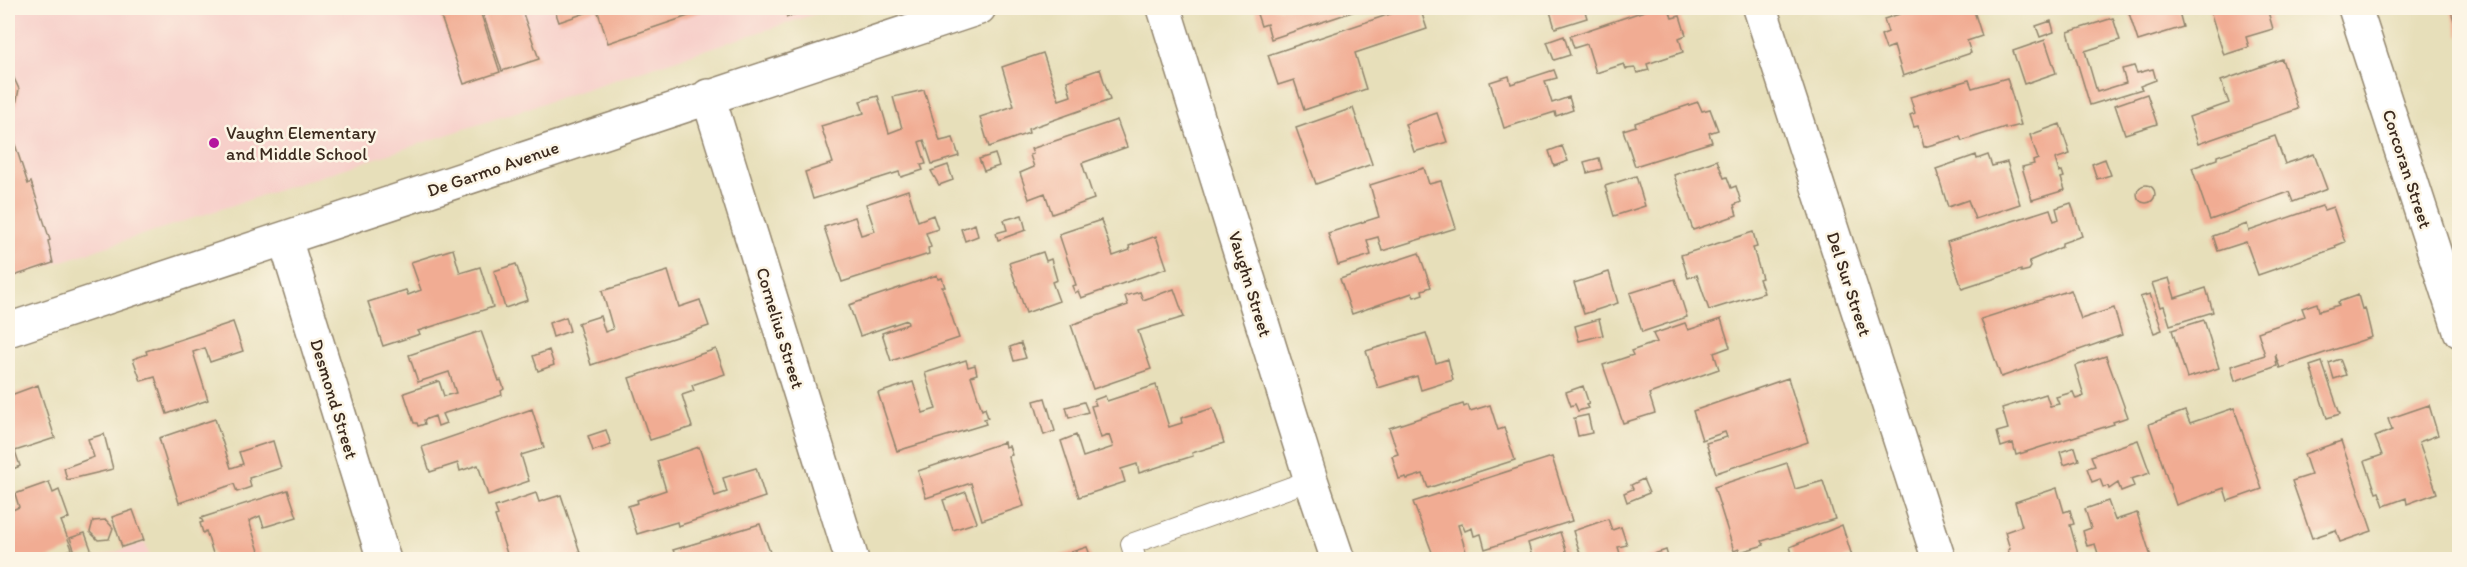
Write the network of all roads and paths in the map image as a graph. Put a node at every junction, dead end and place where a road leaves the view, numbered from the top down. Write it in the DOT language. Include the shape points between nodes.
graph roads {
  1 [pos="980,8"];
  2 [pos="1164,8"];
  3 [pos="1760,8"];
  4 [pos="2355,8"];
  5 [pos="708,96"];
  6 [pos="285,239"];
  7 [pos="8,330"];
  8 [pos="2460,331"];
  9 [pos="1311,480"];
  10 [pos="384,560"];
  11 [pos="852,560"];
  12 [pos="1136,560"];
  13 [pos="1338,560"];
  14 [pos="1939,560"];
  1 -- 5 [label="street, De Garmo Avenue"];
  2 -- 9 [label="street, Vaughn Street"];
  3 -- 14 [label="street, Del Sur Street"];
  4 -- 8 [label="street, Corcoran Street"];
  5 -- 6 [label="street, De Garmo Avenue"];
  5 -- 11 [label="street, Cornelius Street"];
  6 -- 7 [label="street, De Garmo Avenue"];
  6 -- 10 [label="street, Desmond Street"];
  9 -- 12 [label="lane" via="1131,544"];
  9 -- 13 [label="street, Vaughn Street"];
}
